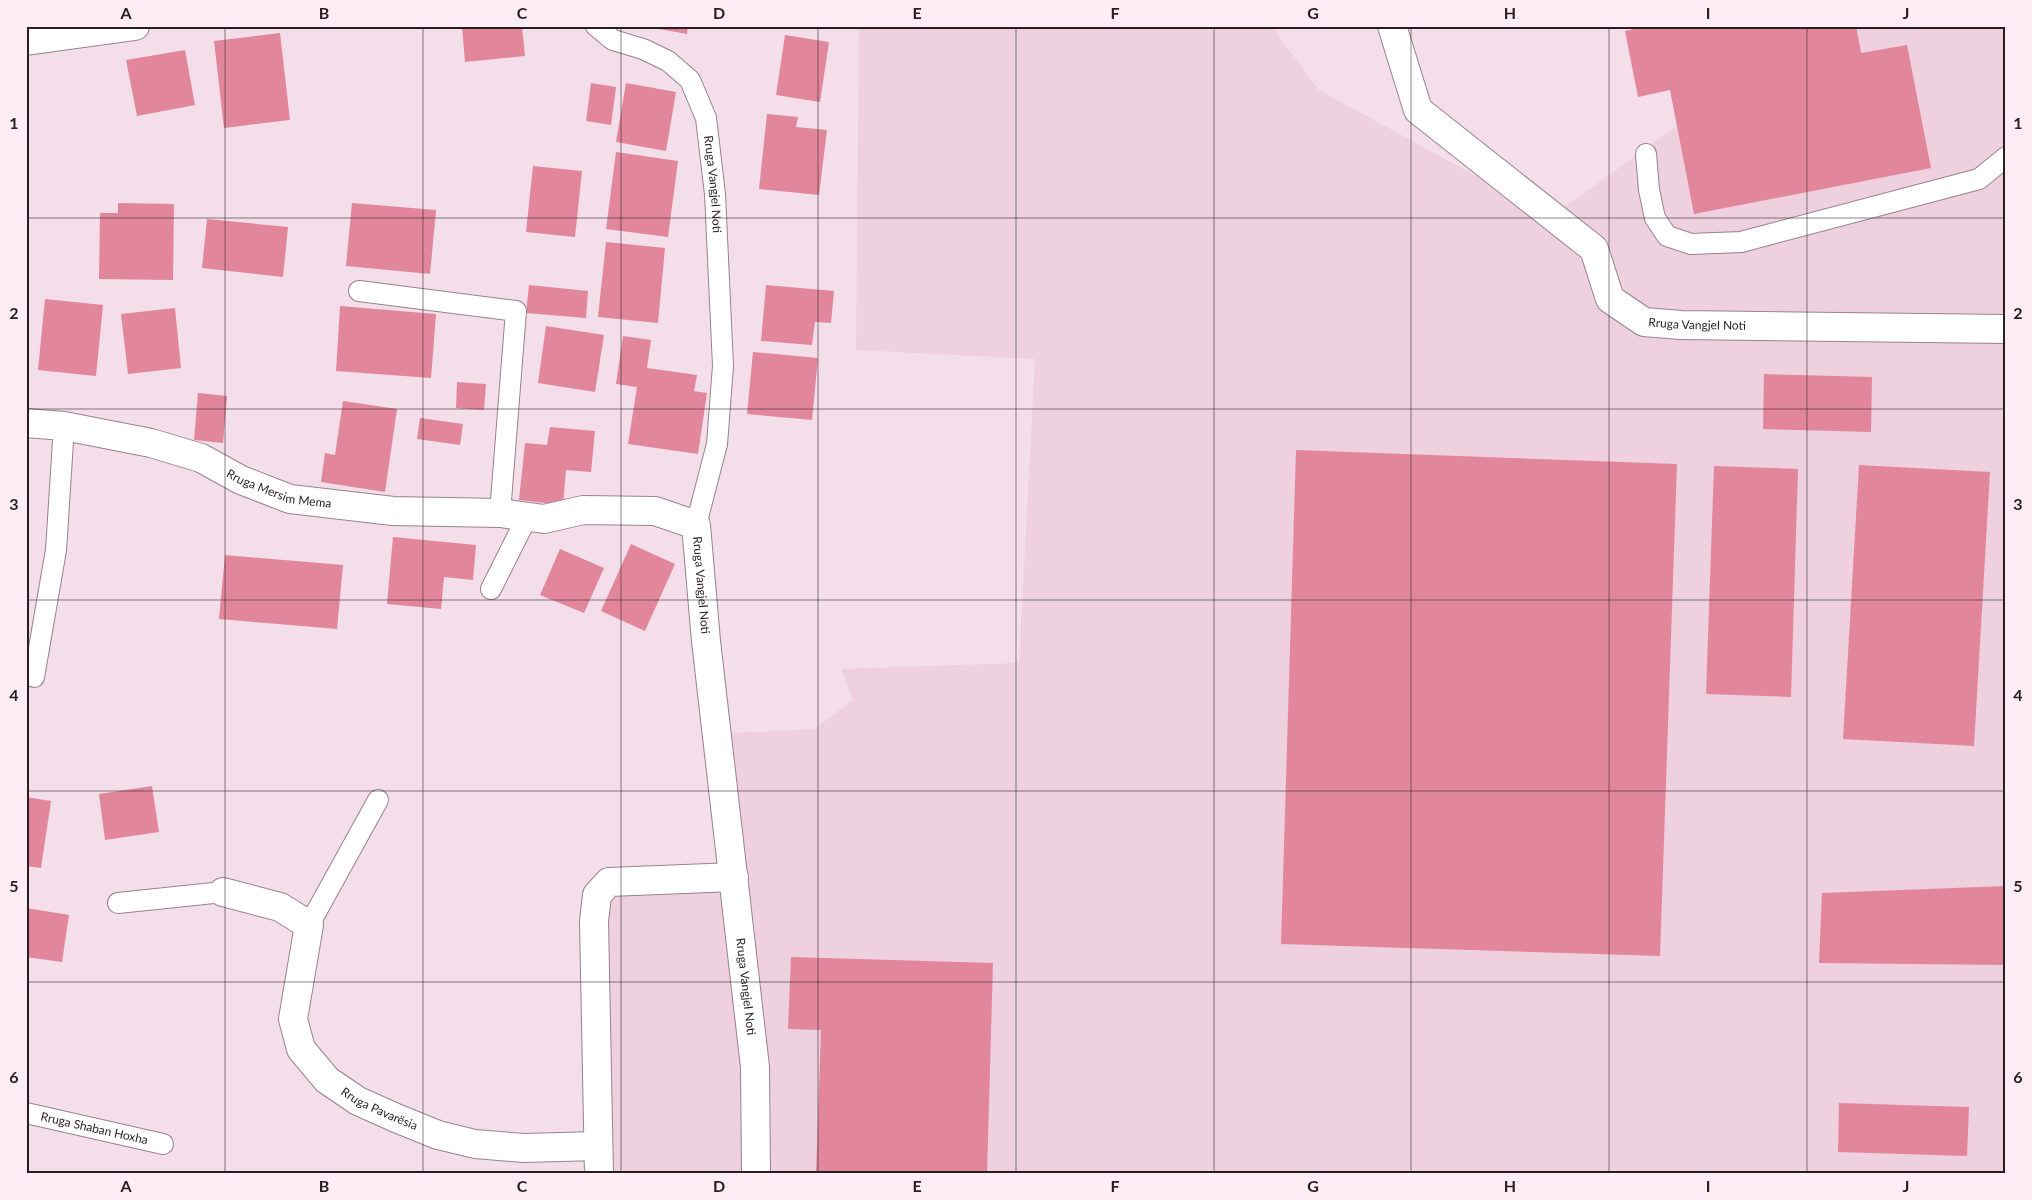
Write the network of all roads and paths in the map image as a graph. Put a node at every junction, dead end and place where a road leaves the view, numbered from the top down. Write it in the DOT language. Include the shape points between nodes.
graph roads {
  1 [pos="135,26"];
  2 [pos="596,26"];
  3 [pos="1392,26"];
  4 [pos="26,41"];
  5 [pos="1646,154"];
  6 [pos="2006,157"];
  7 [pos="359,292"];
  8 [pos="2006,329"];
  9 [pos="26,423"];
  10 [pos="64,426"];
  11 [pos="500,513"];
  12 [pos="527,517"];
  13 [pos="696,525"];
  14 [pos="491,589"];
  15 [pos="34,677"];
  16 [pos="378,800"];
  17 [pos="734,877"];
  18 [pos="223,892"];
  19 [pos="118,903"];
  20 [pos="309,926"];
  21 [pos="26,1113"];
  22 [pos="163,1144"];
  23 [pos="598,1146"];
  24 [pos="599,1174"];
  25 [pos="756,1174"];
  1 -- 4 [label="street"];
  2 -- 13 [label="lane, Rruga Vangjel Noti" via="613,40 668,61 690,80 706,118 715,194 723,366 717,444"];
  3 -- 8 [label="street, Rruga Vangjel Noti" via="1418,110 1594,250 1610,299 1644,322"];
  5 -- 6 [label="lane" via="1655,218 1667,236 1691,244 1740,242 1979,179"];
  7 -- 11 [label="lane" via="516,311"];
  9 -- 10 [label="street, Rruga Mersim Mema"];
  10 -- 11 [label="street, Rruga Mersim Mema" via="151,443 201,458 241,480 290,499 393,511"];
  10 -- 15 [label="lane" via="56,550"];
  11 -- 12 [label="street, Rruga Mersim Mema"];
  12 -- 13 [label="street, Rruga Mersim Mema" via="544,519 583,510 655,511"];
  12 -- 14 [label="lane"];
  13 -- 17 [label="street, Rruga Vangjel Noti" via="706,641"];
  16 -- 20 [label="lane, Rruga Pavarësia"];
  17 -- 23 [label="street" via="609,882 597,895 594,921"];
  17 -- 25 [label="street, Rruga Vangjel Noti" via="756,1067"];
  18 -- 19 [label="lane"];
  18 -- 20 [label="street" via="280,907"];
  20 -- 23 [label="street, Rruga Pavarësia" via="293,1019 302,1048 327,1080 358,1101 396,1118 475,1144 524,1148"];
  21 -- 22 [label="lane, Rruga Shaban Hoxha"];
  23 -- 24 [label="street"];
}
